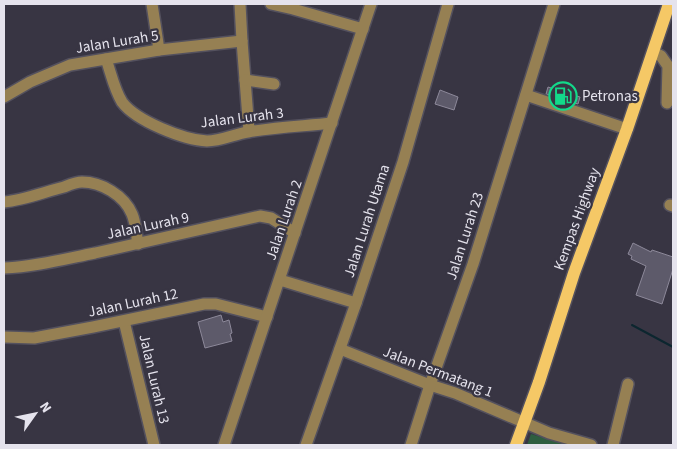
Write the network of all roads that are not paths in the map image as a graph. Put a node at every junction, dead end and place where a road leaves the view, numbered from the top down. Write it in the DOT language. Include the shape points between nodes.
graph roads {
  1 [pos="152,4"];
  2 [pos="240,4"];
  3 [pos="271,4"];
  4 [pos="371,4"];
  5 [pos="448,4"];
  6 [pos="554,4"];
  7 [pos="669,4"];
  8 [pos="363,29"];
  9 [pos="242,41"];
  10 [pos="159,50"];
  11 [pos="653,52"];
  12 [pos="106,59"];
  13 [pos="245,80"];
  14 [pos="274,84"];
  15 [pos="526,95"];
  16 [pos="4,97"];
  17 [pos="667,103"];
  18 [pos="332,123"];
  19 [pos="627,129"];
  20 [pos="250,132"];
  21 [pos="4,202"];
  22 [pos="295,233"];
  23 [pos="138,244"];
  24 [pos="4,268"];
  25 [pos="280,280"];
  26 [pos="356,303"];
  27 [pos="267,317"];
  28 [pos="124,321"];
  29 [pos="4,338"];
  30 [pos="340,349"];
  31 [pos="430,384"];
  32 [pos="628,384"];
  33 [pos="524,422"];
  34 [pos="154,445"];
  35 [pos="224,445"];
  36 [pos="306,445"];
  37 [pos="411,445"];
  38 [pos="516,445"];
  39 [pos="591,445"];
  40 [pos="613,445"];
  1 -- 10 [label="street"];
  2 -- 9 [label="street"];
  3 -- 8 [label="street"];
  4 -- 8 [label="street, Jalan Lurah 2"];
  5 -- 26 [label="street, Jalan Lurah Utama" via="403,162"];
  6 -- 15 [label="street, Jalan Lurah 23"];
  7 -- 11 [label="main road, Kempas Highway"];
  8 -- 18 [label="street, Jalan Lurah 2"];
  9 -- 10 [label="street, Jalan Lurah 5"];
  9 -- 13 [label="street"];
  10 -- 12 [label="street, Jalan Lurah 5"];
  11 -- 17 [label="street" via="661,56 668,66"];
  11 -- 19 [label="main road, Kempas Highway"];
  12 -- 16 [label="street, Jalan Lurah 5" via="70,65"];
  12 -- 20 [label="street, Jalan Lurah 3" via="123,102 135,114 176,135 209,141"];
  13 -- 14 [label="street"];
  13 -- 20 [label="street"];
  15 -- 19 [label="street"];
  15 -- 31 [label="street, Jalan Lurah 23" via="480,242"];
  18 -- 20 [label="street, Jalan Lurah 3"];
  18 -- 22 [label="street, Jalan Lurah 2"];
  19 -- 33 [label="main road, Kempas Highway"];
  21 -- 23 [label="street" via="81,182 102,186 116,195 131,212"];
  22 -- 23 [label="street, Jalan Lurah 9" via="271,218 260,216"];
  22 -- 25 [label="street, Jalan Lurah 2"];
  23 -- 24 [label="street, Jalan Lurah 9"];
  25 -- 26 [label="street"];
  25 -- 27 [label="street, Jalan Lurah 2"];
  26 -- 30 [label="street, Jalan Lurah Utama"];
  27 -- 28 [label="street, Jalan Lurah 12" via="210,303"];
  27 -- 35 [label="street, Jalan Lurah 2"];
  28 -- 29 [label="street, Jalan Lurah 12" via="34,338"];
  28 -- 34 [label="street, Jalan Lurah 13"];
  30 -- 31 [label="street, Jalan Permatang 1"];
  30 -- 36 [label="street, Jalan Lurah Utama"];
  31 -- 33 [label="street, Jalan Permatang 1"];
  31 -- 37 [label="street, Jalan Lurah 23"];
  32 -- 40 [label="street"];
  33 -- 38 [label="main road, Kempas Highway"];
  33 -- 39 [label="street, Jalan Permatang 1"];
}
